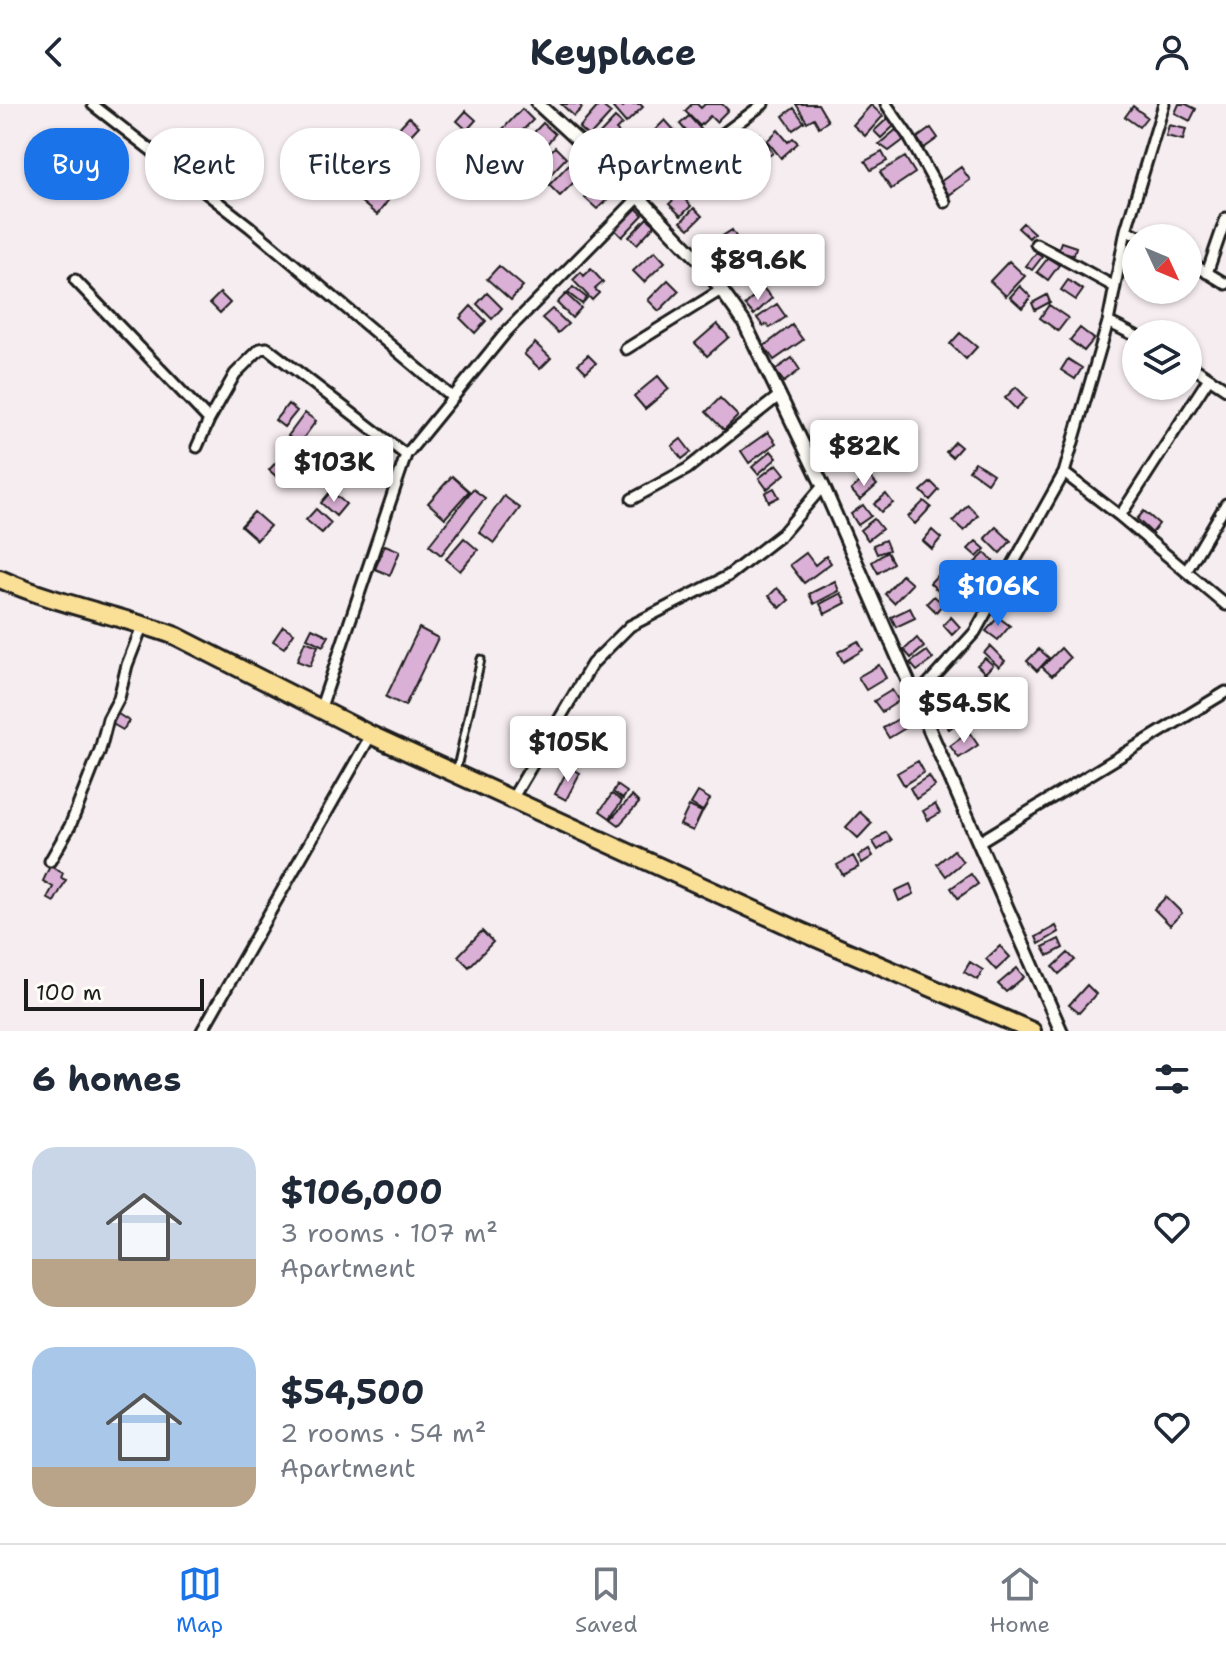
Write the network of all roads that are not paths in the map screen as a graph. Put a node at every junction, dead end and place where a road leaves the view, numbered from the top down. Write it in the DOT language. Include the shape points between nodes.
graph roads {
  1 [pos="538,104"];
  2 [pos="763,104"];
  3 [pos="886,104"];
  4 [pos="1164,104"];
  5 [pos="93,105"];
  6 [pos="750,108"];
  7 [pos="725,128"];
  8 [pos="569,133"];
  9 [pos="636,200"];
  10 [pos="642,200"];
  11 [pos="945,202"];
  12 [pos="1226,218"];
  13 [pos="1128,224"];
  14 [pos="1036,244"];
  15 [pos="1122,251"];
  16 [pos="1202,270"];
  17 [pos="1207,273"];
  18 [pos="75,280"];
  19 [pos="1226,284"];
  20 [pos="1115,287"];
  21 [pos="721,290"];
  22 [pos="1108,322"];
  23 [pos="1122,329"];
  24 [pos="626,349"];
  25 [pos="1202,373"];
  26 [pos="1209,378"];
  27 [pos="1226,389"];
  28 [pos="780,395"];
  29 [pos="453,398"];
  30 [pos="209,420"];
  31 [pos="197,447"];
  32 [pos="406,455"];
  33 [pos="1064,473"];
  34 [pos="823,486"];
  35 [pos="632,499"];
  36 [pos="1226,504"];
  37 [pos="1120,516"];
  38 [pos="1187,570"];
  39 [pos="0,579"];
  40 [pos="1226,605"];
  41 [pos="143,624"];
  42 [pos="481,659"];
  43 [pos="1226,692"];
  44 [pos="916,697"];
  45 [pos="320,710"];
  46 [pos="371,735"];
  47 [pos="455,773"];
  48 [pos="512,799"];
  49 [pos="979,842"];
  50 [pos="50,861"];
  51 [pos="202,1031"];
  52 [pos="1032,1031"];
  53 [pos="1061,1031"];
  1 -- 8 [label="street"];
  2 -- 6 [label="street"];
  3 -- 11 [label="street"];
  4 -- 13 [label="street"];
  5 -- 29 [label="street" via="250,227"];
  6 -- 7 [label="street"];
  9 -- 29 [label="street" via="507,331"];
  10 -- 21 [label="street"];
  12 -- 17 [label="street"];
  14 -- 20 [label="street"];
  15 -- 20 [label="street"];
  16 -- 17 [label="street"];
  17 -- 19 [label="street"];
  18 -- 30 [label="street"];
  20 -- 22 [label="street"];
  21 -- 24 [label="street"];
  21 -- 28 [label="street" via="744,322"];
  22 -- 23 [label="street"];
  22 -- 33 [label="street"];
  25 -- 26 [label="street"];
  26 -- 27 [label="street"];
  26 -- 37 [label="street"];
  28 -- 34 [label="street"];
  28 -- 35 [label="street" via="687,469"];
  29 -- 32 [label="street"];
  30 -- 31 [label="street"];
  30 -- 32 [label="street" via="235,374 267,348"];
  32 -- 45 [label="street"];
  33 -- 37 [label="street"];
  33 -- 44 [label="street" via="975,632"];
  34 -- 44 [label="street"];
  34 -- 48 [label="street" via="782,534 728,576 630,626 592,664"];
  36 -- 38 [label="street"];
  37 -- 38 [label="street"];
  38 -- 40 [label="street"];
  39 -- 41 [label="highway"];
  41 -- 45 [label="highway"];
  41 -- 50 [label="street" via="100,750"];
  42 -- 47 [label="lane"];
  43 -- 49 [label="street"];
  44 -- 49 [label="street"];
  45 -- 46 [label="highway"];
  46 -- 47 [label="highway"];
  46 -- 51 [label="street"];
  47 -- 48 [label="highway"];
  48 -- 52 [label="highway"];
  49 -- 53 [label="street"];
}
